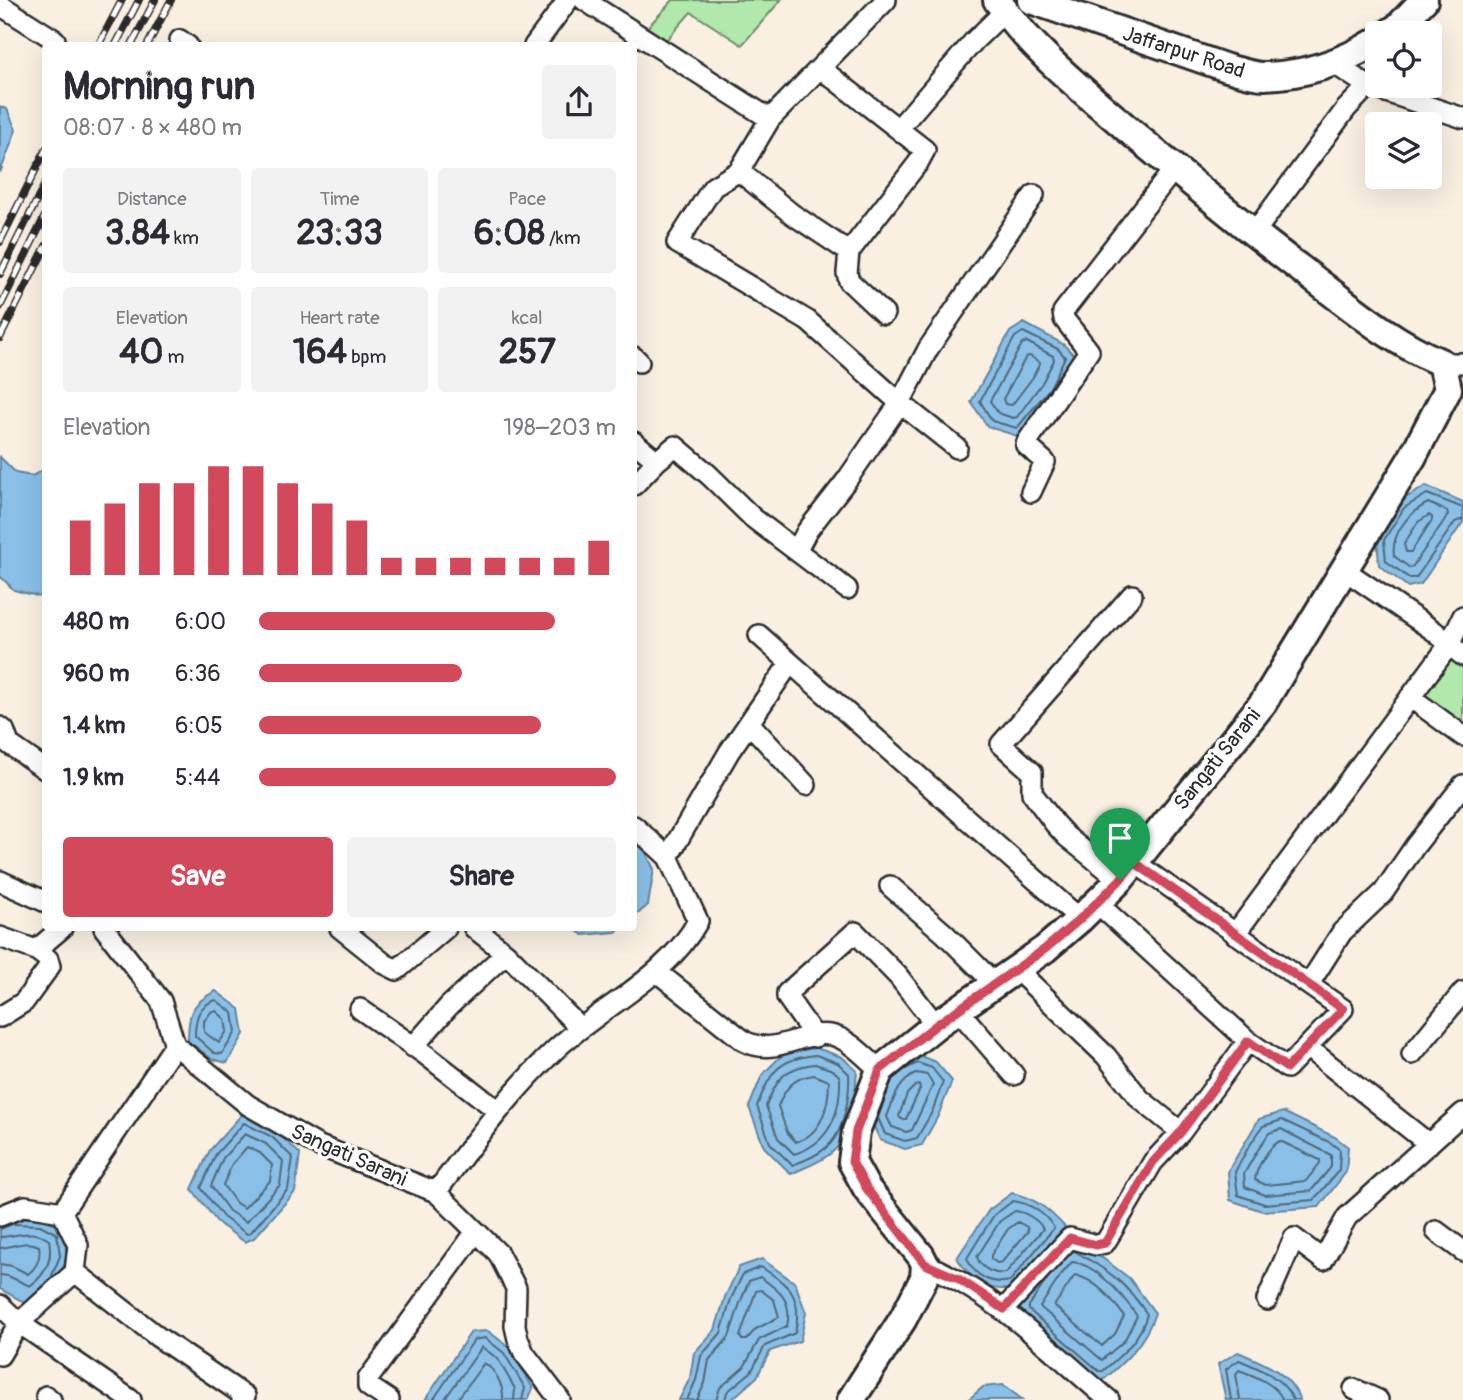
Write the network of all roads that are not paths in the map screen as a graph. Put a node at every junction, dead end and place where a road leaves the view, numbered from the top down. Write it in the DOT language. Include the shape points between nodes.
graph roads {
  1 [pos="568,0"];
  2 [pos="584,0"];
  3 [pos="886,0"];
  4 [pos="1031,0"];
  5 [pos="1424,0"];
  6 [pos="0,5"];
  7 [pos="1001,6"];
  8 [pos="1404,21"];
  9 [pos="55,40"];
  10 [pos="537,42"];
  11 [pos="1365,48"];
  12 [pos="1333,63"];
  13 [pos="820,68"];
  14 [pos="1365,84"];
  15 [pos="1365,89"];
  16 [pos="1404,98"];
  17 [pos="1463,118"];
  18 [pos="770,119"];
  19 [pos="898,129"];
  20 [pos="1174,169"];
  21 [pos="739,171"];
  22 [pos="1034,195"];
  23 [pos="1254,233"];
  24 [pos="849,252"];
  25 [pos="884,314"];
  26 [pos="1453,363"];
  27 [pos="900,403"];
  28 [pos="637,444"];
  29 [pos="957,447"];
  30 [pos="657,461"];
  31 [pos="637,482"];
  32 [pos="1031,492"];
  33 [pos="797,550"];
  34 [pos="1343,569"];
  35 [pos="847,589"];
  36 [pos="1132,595"];
  37 [pos="1463,616"];
  38 [pos="759,635"];
  39 [pos="1456,650"];
  40 [pos="790,663"];
  41 [pos="1410,697"];
  42 [pos="750,724"];
  43 [pos="1463,736"];
  44 [pos="3,744"];
  45 [pos="42,767"];
  46 [pos="806,785"];
  47 [pos="1463,785"];
  48 [pos="637,828"];
  49 [pos="668,857"];
  50 [pos="1127,871"];
  51 [pos="0,881"];
  52 [pos="891,886"];
  53 [pos="42,900"];
  54 [pos="1088,911"];
  55 [pos="58,931"];
  56 [pos="106,931"];
  57 [pos="344,931"];
  58 [pos="442,931"];
  59 [pos="478,931"];
  60 [pos="1235,934"];
  61 [pos="0,937"];
  62 [pos="36,950"];
  63 [pos="506,953"];
  64 [pos="657,972"];
  65 [pos="1005,976"];
  66 [pos="1309,984"];
  67 [pos="1463,992"];
  68 [pos="360,1009"];
  69 [pos="958,1010"];
  70 [pos="0,1017"];
  71 [pos="936,1025"];
  72 [pos="580,1028"];
  73 [pos="815,1037"];
  74 [pos="1248,1041"];
  75 [pos="175,1045"];
  76 [pos="413,1047"];
  77 [pos="1308,1048"];
  78 [pos="1412,1054"];
  79 [pos="880,1070"];
  80 [pos="1014,1075"];
  81 [pos="497,1111"];
  82 [pos="1461,1120"];
  83 [pos="1181,1132"];
  84 [pos="1429,1144"];
  85 [pos="436,1192"];
  86 [pos="62,1212"];
  87 [pos="0,1216"];
  88 [pos="1436,1231"];
  89 [pos="475,1233"];
  90 [pos="1463,1251"];
  91 [pos="925,1264"];
  92 [pos="75,1272"];
  93 [pos="1267,1300"];
  94 [pos="0,1305"];
  95 [pos="1004,1309"];
  96 [pos="19,1323"];
  97 [pos="0,1355"];
  98 [pos="1354,1389"];
  99 [pos="246,1398"];
  100 [pos="131,1400"];
  101 [pos="389,1400"];
  102 [pos="560,1400"];
  103 [pos="851,1400"];
  104 [pos="1109,1400"];
  105 [pos="1378,1400"];
  1 -- 10 [label="street"];
  2 -- 18 [label="street"];
  3 -- 13 [label="street"];
  4 -- 12 [label="street, Jaffarpur Road" via="1256,75"];
  5 -- 8 [label="street"];
  6 -- 9 [label="street"];
  7 -- 19 [label="street"];
  7 -- 20 [label="street" via="1079,88"];
  11 -- 12 [label="street, Jaffarpur Road"];
  12 -- 14 [label="street"];
  13 -- 18 [label="street"];
  13 -- 19 [label="street"];
  15 -- 23 [label="street"];
  16 -- 17 [label="street"];
  18 -- 21 [label="street"];
  19 -- 24 [label="street" via="925,152"];
  20 -- 23 [label="street"];
  20 -- 32 [label="street" via="1063,312 1063,319 1089,351 1027,442 1045,463"];
  21 -- 24 [label="street"];
  21 -- 27 [label="street" via="713,187 677,243 808,321"];
  22 -- 27 [label="street" via="928,349"];
  23 -- 26 [label="street" via="1411,350"];
  24 -- 25 [label="street" via="849,281"];
  26 -- 34 [label="street, Sangati Sarani" via="1448,389 1412,458"];
  27 -- 29 [label="street"];
  27 -- 33 [label="street"];
  28 -- 30 [label="street"];
  30 -- 31 [label="street"];
  30 -- 33 [label="street" via="674,446 753,518"];
  33 -- 35 [label="street"];
  34 -- 39 [label="street"];
  34 -- 50 [label="street, Sangati Sarani" via="1263,703"];
  36 -- 50 [label="street" via="1001,744 1032,772 1032,793 1067,837"];
  37 -- 39 [label="street"];
  38 -- 40 [label="street"];
  39 -- 41 [label="street"];
  40 -- 42 [label="street"];
  40 -- 54 [label="street"];
  41 -- 43 [label="street"];
  41 -- 60 [label="street"];
  42 -- 46 [label="street"];
  42 -- 49 [label="street"];
  44 -- 45 [label="street"];
  47 -- 66 [label="street" via="1383,893 1342,932"];
  48 -- 49 [label="street"];
  49 -- 64 [label="street" via="698,921"];
  50 -- 54 [label="street, Sangati Sarani"];
  50 -- 60 [label="street"];
  51 -- 53 [label="street"];
  52 -- 65 [label="street" via="945,934"];
  54 -- 65 [label="street, Sangati Sarani"];
  54 -- 74 [label="street"];
  55 -- 62 [label="street"];
  56 -- 75 [label="street" via="161,1001"];
  57 -- 58 [label="street" via="397,970"];
  59 -- 63 [label="street"];
  60 -- 66 [label="street"];
  61 -- 62 [label="street"];
  62 -- 70 [label="street" via="48,959 50,967 24,1002"];
  63 -- 72 [label="street"];
  63 -- 76 [label="street"];
  64 -- 72 [label="street"];
  64 -- 73 [label="street" via="757,1048"];
  65 -- 69 [label="street, Sangati Sarani"];
  65 -- 83 [label="street" via="1106,1056 1140,1099"];
  66 -- 77 [label="street" via="1343,1009"];
  67 -- 78 [label="street"];
  68 -- 76 [label="street"];
  69 -- 71 [label="street, Sangati Sarani"];
  69 -- 80 [label="street"];
  71 -- 73 [label="street" via="898,976 855,932 787,993"];
  71 -- 79 [label="street, Sangati Sarani"];
  72 -- 81 [label="street"];
  73 -- 79 [label="street" via="830,1035 845,1042"];
  74 -- 77 [label="street" via="1287,1068"];
  74 -- 83 [label="street"];
  75 -- 85 [label="street, Sangati Sarani" via="248,1105 317,1145"];
  75 -- 86 [label="street"];
  76 -- 81 [label="street"];
  77 -- 84 [label="street"];
  79 -- 91 [label="street, Sangati Sarani" via="856,1131 852,1162 867,1189"];
  81 -- 85 [label="street"];
  82 -- 84 [label="street"];
  83 -- 95 [label="street" via="1153,1162 1105,1243 1070,1238"];
  84 -- 93 [label="street" via="1348,1217 1323,1260 1293,1238"];
  85 -- 89 [label="street, Sangati Sarani"];
  86 -- 87 [label="street" via="25,1206"];
  86 -- 92 [label="street" via="78,1245"];
  88 -- 90 [label="street"];
  89 -- 101 [label="street" via="368,1379 368,1386"];
  89 -- 102 [label="street, Sangati Sarani" via="498,1253 512,1277 518,1339"];
  91 -- 95 [label="street" via="957,1278"];
  91 -- 103 [label="street" via="924,1278 902,1319"];
  92 -- 96 [label="street"];
  92 -- 99 [label="street"];
  94 -- 96 [label="street"];
  95 -- 104 [label="street"];
  96 -- 97 [label="street"];
  96 -- 100 [label="street"];
  98 -- 105 [label="street"];
}
